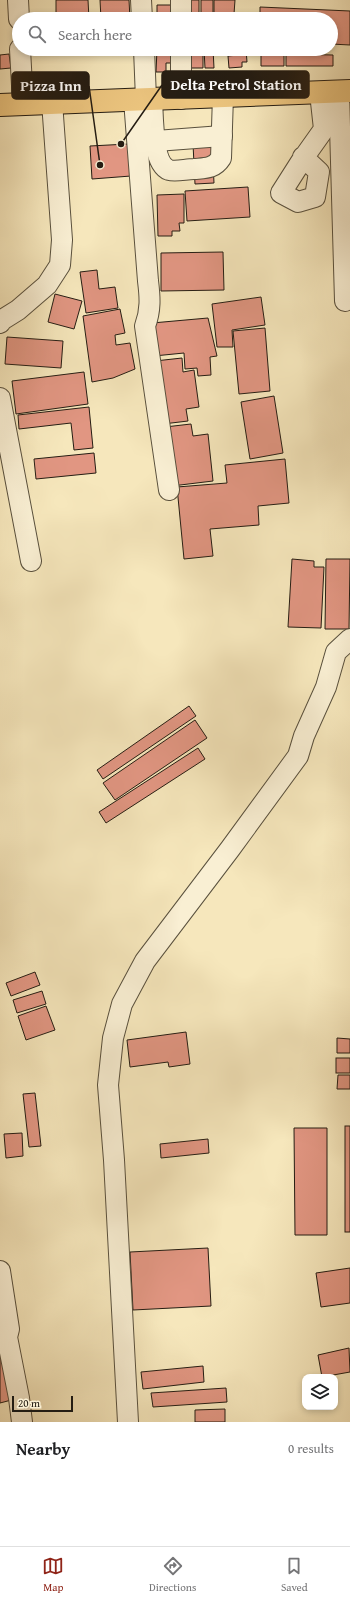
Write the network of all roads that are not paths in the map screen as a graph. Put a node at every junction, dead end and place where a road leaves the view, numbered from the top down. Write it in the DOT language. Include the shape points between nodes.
graph roads {
  1 [pos="18,0"];
  2 [pos="141,0"];
  3 [pos="181,0"];
  4 [pos="19,12"];
  5 [pos="142,12"];
  6 [pos="181,12"];
  7 [pos="20,56"];
  8 [pos="144,56"];
  9 [pos="181,56"];
  10 [pos="337,92"];
  11 [pos="223,96"];
  12 [pos="144,99"];
  13 [pos="181,99"];
  14 [pos="52,102"];
  15 [pos="23,104"];
  16 [pos="0,105"];
  17 [pos="222,136"];
  18 [pos="156,141"];
  19 [pos="303,157"];
  20 [pos="345,301"];
  21 [pos="0,323"];
  22 [pos="0,398"];
  23 [pos="169,490"];
  24 [pos="31,561"];
  25 [pos="350,639"];
  26 [pos="0,1270"];
  27 [pos="22,1422"];
  28 [pos="128,1422"];
  1 -- 4 [label="street"];
  2 -- 5 [label="street"];
  3 -- 6 [label="street"];
  7 -- 15 [label="street"];
  8 -- 12 [label="street"];
  9 -- 13 [label="street"];
  10 -- 11 [label="main road"];
  10 -- 19 [label="street" via="324,129"];
  10 -- 20 [label="street"];
  11 -- 13 [label="main road"];
  11 -- 17 [label="street"];
  12 -- 13 [label="main road"];
  12 -- 14 [label="main road"];
  12 -- 18 [label="street"];
  12 -- 23 [label="street" via="150,296 145,326"];
  14 -- 15 [label="main road"];
  14 -- 21 [label="street" via="62,240 60,265 47,285"];
  15 -- 16 [label="main road"];
  17 -- 18 [label="street"];
  17 -- 18 [label="street" via="221,158 211,167 167,169 157,152"];
  22 -- 24 [label="street"];
  25 -- 28 [label="street" via="336,652 326,687 298,756 145,961 122,1004 113,1038 108,1085 115,1168"];
  26 -- 27 [label="street" via="7,1337"];
}
